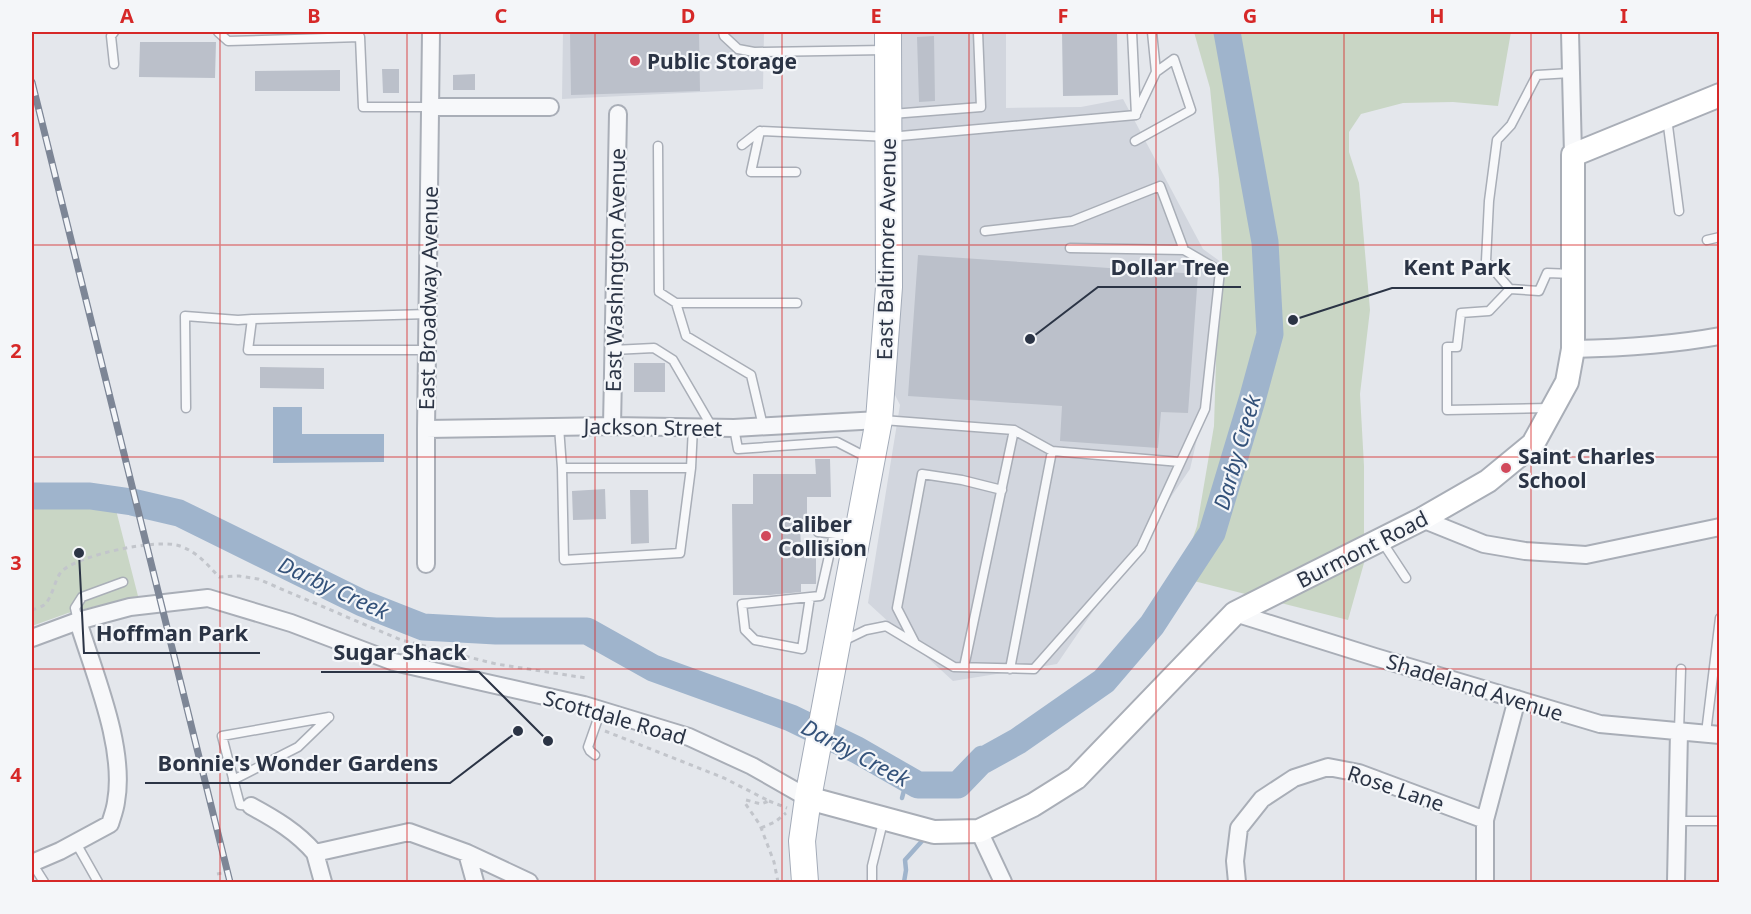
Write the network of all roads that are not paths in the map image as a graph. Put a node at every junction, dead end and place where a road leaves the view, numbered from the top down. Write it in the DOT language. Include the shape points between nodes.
graph roads {
  1 [pos="114,32"];
  2 [pos="218,32"];
  3 [pos="432,32"];
  4 [pos="723,32"];
  5 [pos="978,32"];
  6 [pos="1132,32"];
  7 [pos="1152,32"];
  8 [pos="1570,32"];
  9 [pos="888,40"];
  10 [pos="114,64"];
  11 [pos="1155,72"];
  12 [pos="1571,73"];
  13 [pos="1719,95"];
  14 [pos="432,107"];
  15 [pos="550,107"];
  16 [pos="618,114"];
  17 [pos="1136,115"];
  18 [pos="1667,118"];
  19 [pos="889,126"];
  20 [pos="760,131"];
  21 [pos="1135,141"];
  22 [pos="742,145"];
  23 [pos="658,146"];
  24 [pos="1573,155"];
  25 [pos="796,172"];
  26 [pos="1679,211"];
  27 [pos="985,231"];
  28 [pos="1719,237"];
  29 [pos="1707,240"];
  30 [pos="1070,248"];
  31 [pos="1184,250"];
  32 [pos="1573,274"];
  33 [pos="1510,288"];
  34 [pos="676,303"];
  35 [pos="796,303"];
  36 [pos="428,314"];
  37 [pos="252,319"];
  38 [pos="1719,336"];
  39 [pos="1573,349"];
  40 [pos="427,350"];
  41 [pos="613,350"];
  42 [pos="186,408"];
  43 [pos="1553,408"];
  44 [pos="879,420"];
  45 [pos="612,426"];
  46 [pos="763,426"];
  47 [pos="559,427"];
  48 [pos="693,428"];
  49 [pos="712,428"];
  50 [pos="734,428"];
  51 [pos="426,429"];
  52 [pos="1014,430"];
  53 [pos="1052,451"];
  54 [pos="873,460"];
  55 [pos="1180,462"];
  56 [pos="562,468"];
  57 [pos="691,468"];
  58 [pos="1002,490"];
  59 [pos="1422,519"];
  60 [pos="1719,527"];
  61 [pos="818,532"];
  62 [pos="846,535"];
  63 [pos="1381,540"];
  64 [pos="426,564"];
  65 [pos="1406,578"];
  66 [pos="123,582"];
  67 [pos="810,597"];
  68 [pos="1236,613"];
  69 [pos="1719,618"];
  70 [pos="78,621"];
  71 [pos="32,638"];
  72 [pos="916,643"];
  73 [pos="838,644"];
  74 [pos="964,667"];
  75 [pos="1010,669"];
  76 [pos="1681,669"];
  77 [pos="1516,699"];
  78 [pos="601,710"];
  79 [pos="1679,731"];
  80 [pos="1713,734"];
  81 [pos="595,755"];
  82 [pos="233,780"];
  83 [pos="810,788"];
  84 [pos="251,806"];
  85 [pos="884,818"];
  86 [pos="1485,820"];
  87 [pos="1677,821"];
  88 [pos="1719,821"];
  89 [pos="979,831"];
  90 [pos="76,843"];
  91 [pos="315,853"];
  92 [pos="467,853"];
  93 [pos="32,863"];
  94 [pos="44,882"];
  95 [pos="98,882"];
  96 [pos="323,882"];
  97 [pos="475,882"];
  98 [pos="529,882"];
  99 [pos="805,882"];
  100 [pos="872,882"];
  101 [pos="1003,882"];
  102 [pos="1237,882"];
  103 [pos="1485,882"];
  104 [pos="1676,882"];
  1 -- 10 [label="lane"];
  2 -- 14 [label="lane" via="228,41 360,37 363,107"];
  3 -- 14 [label="street, East Broadway Avenue"];
  4 -- 9 [label="lane" via="738,49 754,52"];
  5 -- 19 [label="lane" via="981,107"];
  6 -- 17 [label="lane"];
  7 -- 11 [label="lane"];
  8 -- 12 [label="street"];
  9 -- 19 [label="main road, East Baltimore Avenue"];
  11 -- 17 [label="lane"];
  11 -- 21 [label="lane" via="1174,59 1191,110"];
  12 -- 24 [label="street"];
  12 -- 33 [label="lane" via="1537,75 1511,125 1497,140 1486,261"];
  13 -- 18 [label="street"];
  14 -- 15 [label="street"];
  14 -- 36 [label="street, East Broadway Avenue"];
  16 -- 41 [label="street, East Washington Avenue"];
  17 -- 19 [label="lane"];
  18 -- 24 [label="street"];
  18 -- 26 [label="lane"];
  19 -- 20 [label="lane"];
  19 -- 44 [label="main road, East Baltimore Avenue" via="889,287"];
  20 -- 22 [label="lane"];
  20 -- 25 [label="lane" via="751,172"];
  23 -- 34 [label="lane" via="659,292"];
  24 -- 32 [label="street, Burmont Road"];
  27 -- 31 [label="lane" via="1072,221 1160,186"];
  28 -- 29 [label="lane"];
  30 -- 31 [label="lane"];
  31 -- 55 [label="lane" via="1220,272 1205,409"];
  32 -- 33 [label="lane" via="1547,273 1539,291"];
  32 -- 39 [label="street, Burmont Road"];
  33 -- 43 [label="lane" via="1489,311 1461,313 1457,347 1447,347 1447,410"];
  34 -- 35 [label="lane"];
  34 -- 46 [label="lane" via="686,336 751,375"];
  36 -- 37 [label="lane"];
  36 -- 40 [label="street, East Broadway Avenue"];
  37 -- 40 [label="lane" via="248,350"];
  37 -- 42 [label="lane" via="185,316"];
  38 -- 39 [label="street" via="1636,347"];
  39 -- 43 [label="street, Burmont Road" via="1567,382"];
  40 -- 51 [label="street, East Broadway Avenue"];
  41 -- 45 [label="street, East Washington Avenue"];
  41 -- 49 [label="lane" via="654,348 673,360"];
  43 -- 59 [label="street, Burmont Road" via="1533,444 1488,481"];
  44 -- 46 [label="street, Jackson Street"];
  44 -- 52 [label="lane"];
  44 -- 54 [label="main road, East Baltimore Avenue"];
  45 -- 47 [label="street, Jackson Street"];
  45 -- 48 [label="street, Jackson Street"];
  46 -- 50 [label="street, Jackson Street"];
  47 -- 51 [label="street, Jackson Street"];
  47 -- 56 [label="lane"];
  48 -- 49 [label="street, Jackson Street"];
  48 -- 57 [label="lane"];
  49 -- 50 [label="street, Jackson Street"];
  50 -- 54 [label="lane" via="738,449 837,442"];
  51 -- 64 [label="street, East Broadway Avenue"];
  52 -- 53 [label="lane"];
  52 -- 58 [label="lane"];
  53 -- 55 [label="lane"];
  53 -- 75 [label="lane"];
  54 -- 62 [label="main road, East Baltimore Avenue"];
  55 -- 75 [label="lane" via="1141,548 1034,669"];
  56 -- 57 [label="lane"];
  56 -- 57 [label="lane" via="564,560 681,553"];
  58 -- 72 [label="lane" via="922,474 897,608"];
  58 -- 74 [label="lane"];
  59 -- 60 [label="street" via="1484,544 1586,555"];
  59 -- 63 [label="street, Burmont Road"];
  61 -- 62 [label="lane"];
  62 -- 67 [label="lane" via="820,596"];
  62 -- 73 [label="main road, East Baltimore Avenue"];
  63 -- 65 [label="lane"];
  63 -- 68 [label="street, Burmont Road"];
  66 -- 70 [label="lane" via="82,597 75,608"];
  67 -- 67 [label="lane" via="742,604 745,630 755,640 802,648"];
  68 -- 77 [label="street, Shadeland Avenue"];
  68 -- 89 [label="street, Burmont Road" via="1076,778 1033,805"];
  69 -- 80 [label="lane"];
  70 -- 71 [label="street, Scottdale Road"];
  70 -- 78 [label="street, Scottdale Road" via="130,607 208,598 291,623 394,662"];
  70 -- 90 [label="street" via="108,713 117,802 110,825"];
  72 -- 73 [label="lane" via="886,626 866,630"];
  72 -- 74 [label="lane" via="954,667"];
  73 -- 83 [label="main road, East Baltimore Avenue"];
  74 -- 75 [label="lane"];
  76 -- 79 [label="lane"];
  77 -- 79 [label="street, Shadeland Avenue" via="1600,724"];
  77 -- 86 [label="street"];
  78 -- 81 [label="lane" via="588,747"];
  78 -- 83 [label="street, Scottdale Road" via="689,737"];
  79 -- 80 [label="street, Shadeland Avenue"];
  79 -- 87 [label="street"];
  82 -- 82 [label="lane" via="222,736 330,717 298,747"];
  82 -- 84 [label="lane" via="240,805"];
  83 -- 85 [label="street, Burmont Road"];
  83 -- 99 [label="main road, East Baltimore Avenue" via="802,841"];
  84 -- 91 [label="street" via="302,837"];
  85 -- 89 [label="street, Burmont Road" via="934,832"];
  85 -- 100 [label="lane"];
  86 -- 102 [label="street, Rose Lane" via="1359,773 1328,766 1294,778 1262,799 1239,828"];
  86 -- 103 [label="street"];
  87 -- 88 [label="lane"];
  87 -- 104 [label="street"];
  89 -- 101 [label="street"];
  90 -- 93 [label="street"];
  90 -- 95 [label="lane"];
  91 -- 92 [label="street" via="409,832"];
  91 -- 96 [label="street"];
  92 -- 97 [label="street"];
  92 -- 98 [label="street"];
  93 -- 94 [label="lane"];
}
